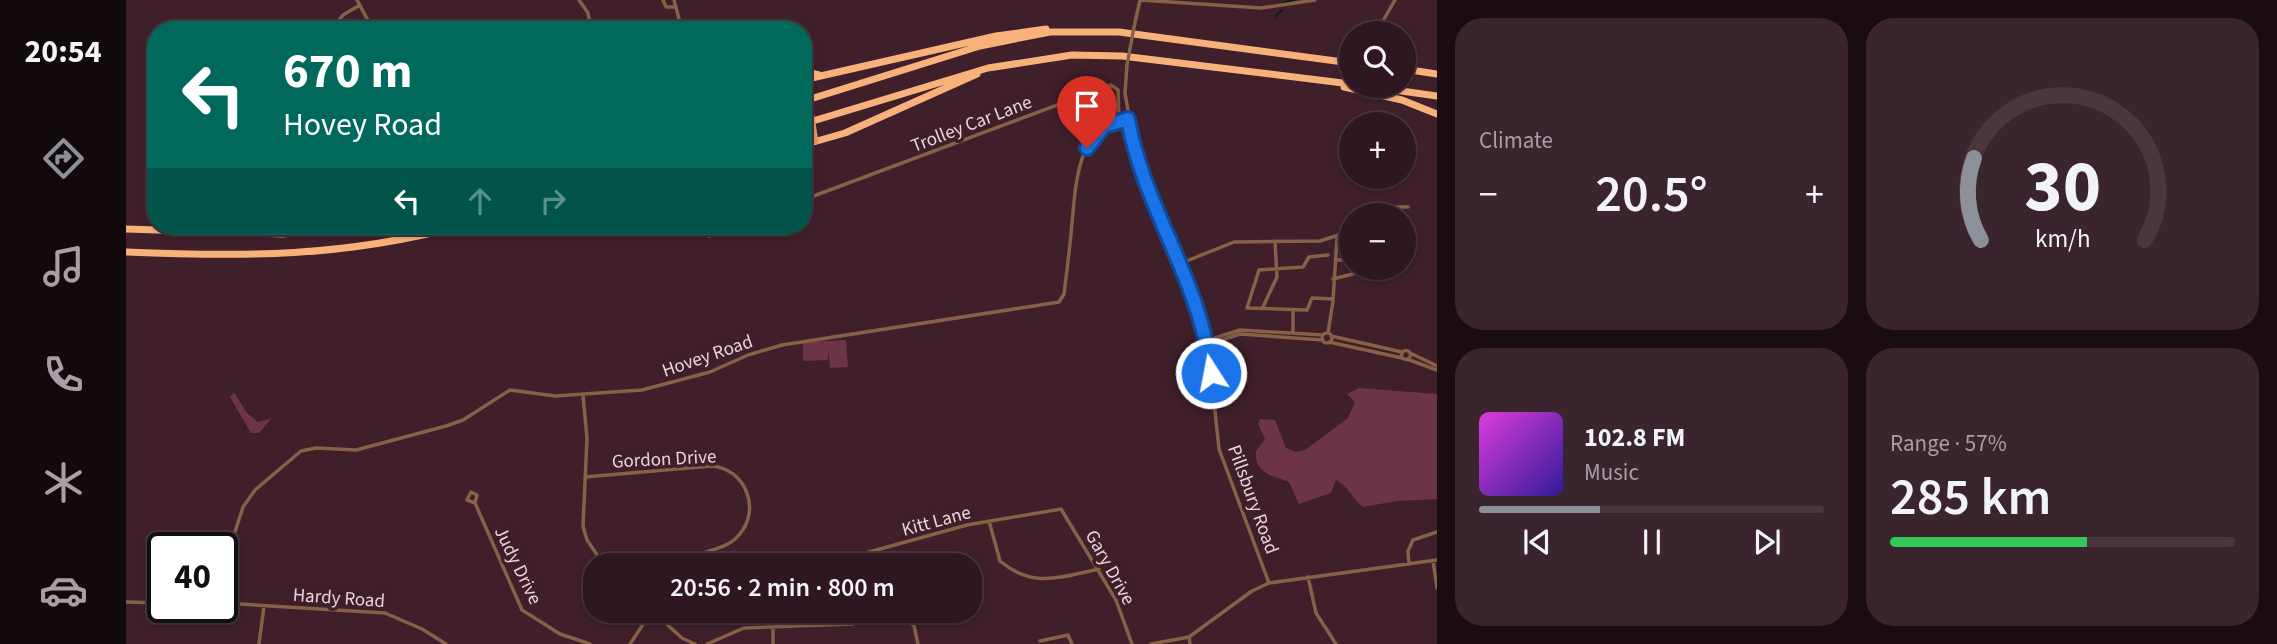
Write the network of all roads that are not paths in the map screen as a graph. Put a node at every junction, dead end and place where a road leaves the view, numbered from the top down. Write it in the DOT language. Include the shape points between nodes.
graph roads {
  1 [pos="579,0"];
  2 [pos="663,0"];
  3 [pos="674,0"];
  4 [pos="1140,0"];
  5 [pos="1315,0"];
  6 [pos="1395,0"];
  7 [pos="358,2"];
  8 [pos="676,7"];
  9 [pos="338,21"];
  10 [pos="368,21"];
  11 [pos="589,21"];
  12 [pos="680,21"];
  13 [pos="1383,21"];
  14 [pos="1064,31"];
  15 [pos="1339,61"];
  16 [pos="988,68"];
  17 [pos="1416,71"];
  18 [pos="812,73"];
  19 [pos="1437,73"];
  20 [pos="824,75"];
  21 [pos="1296,77"];
  22 [pos="812,78"];
  23 [pos="1339,82"];
  24 [pos="1416,93"];
  25 [pos="1437,96"];
  26 [pos="812,99"];
  27 [pos="1437,114"];
  28 [pos="1128,119"];
  29 [pos="1119,120"];
  30 [pos="812,121"];
  31 [pos="812,143"];
  32 [pos="812,197"];
  33 [pos="126,229"];
  34 [pos="147,230"];
  35 [pos="424,235"];
  36 [pos="1337,238"];
  37 [pos="1275,241"];
  38 [pos="126,252"];
  39 [pos="1328,254"];
  40 [pos="1336,260"];
  41 [pos="1179,264"];
  42 [pos="1277,267"];
  43 [pos="1339,277"];
  44 [pos="1333,279"];
  45 [pos="1333,299"];
  46 [pos="1262,309"];
  47 [pos="1293,311"];
  48 [pos="1293,332"];
  49 [pos="1326,336"];
  50 [pos="1205,343"];
  51 [pos="1410,353"];
  52 [pos="1404,356"];
  53 [pos="1437,368"];
  54 [pos="583,396"];
  55 [pos="585,477"];
  56 [pos="475,503"];
  57 [pos="1058,509"];
  58 [pos="989,521"];
  59 [pos="235,532"];
  60 [pos="1437,532"];
  61 [pos="597,553"];
  62 [pos="699,553"];
  63 [pos="865,553"];
  64 [pos="1435,560"];
  65 [pos="1409,564"];
  66 [pos="1099,569"];
  67 [pos="1308,577"];
  68 [pos="1269,583"];
  69 [pos="1437,588"];
  70 [pos="126,602"];
  71 [pos="147,603"];
  72 [pos="238,605"];
  73 [pos="264,606"];
  74 [pos="644,623"];
  75 [pos="665,623"];
  76 [pos="854,623"];
  77 [pos="911,623"];
  78 [pos="773,627"];
  79 [pos="1189,637"];
  80 [pos="1040,641"];
  81 [pos="259,644"];
  82 [pos="446,644"];
  83 [pos="590,644"];
  84 [pos="631,644"];
  85 [pos="695,644"];
  86 [pos="707,644"];
  87 [pos="773,644"];
  88 [pos="918,644"];
  89 [pos="1072,644"];
  90 [pos="1132,644"];
  91 [pos="1151,644"];
  92 [pos="1191,644"];
  93 [pos="1336,644"];
  1 -- 11 [label="street"];
  2 -- 8 [label="street" via="666,7"];
  3 -- 8 [label="street"];
  4 -- 5 [label="street" via="1261,8"];
  4 -- 28 [label="street, Pillsbury Road, bridge" via="1127,65"];
  6 -- 13 [label="street"];
  7 -- 9 [label="street"];
  7 -- 10 [label="street"];
  8 -- 12 [label="street"];
  14 -- 15 [label="highway" via="1119,32"];
  14 -- 20 [label="highway" via="1015,32"];
  14 -- 26 [label="highway" via="980,46"];
  16 -- 21 [label="highway" via="1054,56 1103,54"];
  16 -- 30 [label="highway"];
  16 -- 31 [label="highway"];
  17 -- 19 [label="highway"];
  18 -- 20 [label="highway"];
  20 -- 22 [label="highway"];
  21 -- 23 [label="highway"];
  21 -- 27 [label="highway" via="1402,100"];
  24 -- 25 [label="highway"];
  28 -- 29 [label="street"];
  28 -- 41 [label="street, Pillsbury Road" via="1138,161"];
  29 -- 32 [label="street, Trolley Car Lane" via="1118,90 1111,85"];
  29 -- 54 [label="street, Hovey Road" via="1101,129 1077,168 1064,294 1059,302 790,343 669,384"];
  33 -- 34 [label="highway"];
  35 -- 38 [label="highway" via="295,255"];
  36 -- 37 [label="street"];
  36 -- 40 [label="street"];
  37 -- 41 [label="street" via="1223,245"];
  37 -- 42 [label="street"];
  39 -- 42 [label="street" via="1309,257 1303,267"];
  40 -- 44 [label="street"];
  41 -- 50 [label="street, Pillsbury Road"];
  42 -- 46 [label="street"];
  42 -- 46 [label="street" via="1259,270 1247,308"];
  43 -- 44 [label="street"];
  44 -- 45 [label="street"];
  45 -- 47 [label="street" via="1312,298 1307,310"];
  45 -- 49 [label="street"];
  46 -- 47 [label="street"];
  47 -- 48 [label="street"];
  49 -- 50 [label="street" via="1240,334"];
  49 -- 52 [label="street"];
  49 -- 52 [label="street" via="1329,342"];
  50 -- 68 [label="street, Pillsbury Road" via="1219,449"];
  51 -- 52 [label="street"];
  51 -- 52 [label="street" via="1406,350"];
  51 -- 53 [label="street"];
  52 -- 53 [label="street"];
  54 -- 55 [label="street"];
  54 -- 59 [label="street, Hovey Road" via="510,390 454,424 356,450 300,451 255,490 243,507"];
  55 -- 61 [label="street" via="584,532"];
  55 -- 62 [label="street, Gordon Drive" via="711,466 729,470 746,488 749,503 743,530 727,545"];
  56 -- 83 [label="street, Judy Drive" via="522,610 560,634"];
  57 -- 58 [label="street, Kitt Lane"];
  57 -- 66 [label="street, Gary Drive" via="1065,513"];
  58 -- 63 [label="street, Kitt Lane"];
  58 -- 66 [label="street" via="1000,561 1029,578 1044,581"];
  60 -- 65 [label="street" via="1413,540"];
  64 -- 65 [label="street"];
  64 -- 69 [label="street"];
  65 -- 67 [label="street"];
  66 -- 90 [label="street, Gary Drive"];
  67 -- 68 [label="street"];
  67 -- 93 [label="street" via="1316,613"];
  68 -- 79 [label="street, Pillsbury Road"];
  70 -- 71 [label="street"];
  72 -- 73 [label="street, Hardy Road"];
  73 -- 81 [label="street"];
  73 -- 82 [label="street, Hardy Road" via="385,613"];
  74 -- 84 [label="street"];
  75 -- 85 [label="street"];
  76 -- 78 [label="street"];
  77 -- 88 [label="street"];
  78 -- 86 [label="street" via="744,628"];
  78 -- 87 [label="street"];
  79 -- 91 [label="street"];
  79 -- 92 [label="street"];
  80 -- 89 [label="street" via="1068,635"];
}
